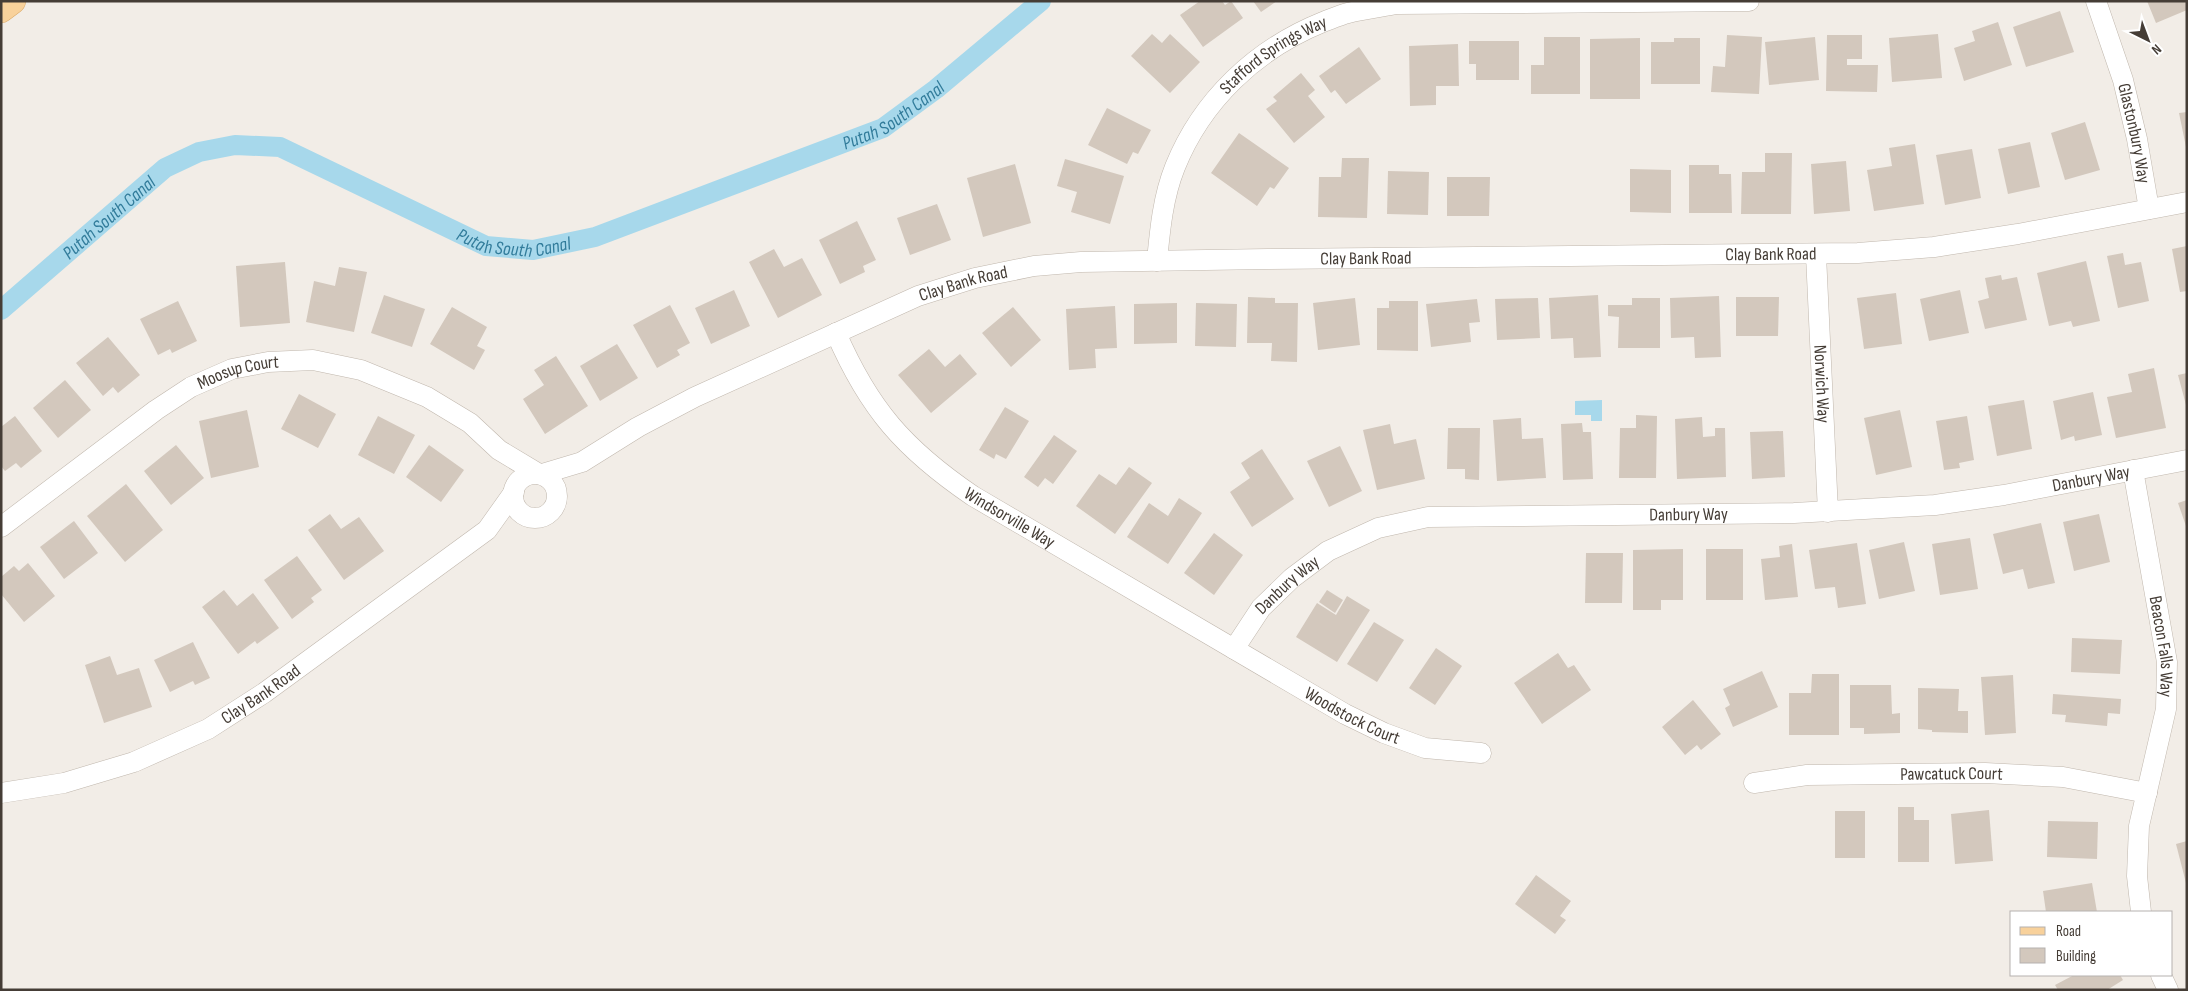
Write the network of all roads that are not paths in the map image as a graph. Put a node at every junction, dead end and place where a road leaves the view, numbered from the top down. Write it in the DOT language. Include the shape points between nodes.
graph roads {
  1 [pos="13,1"];
  2 [pos="1749,1"];
  3 [pos="2096,1"];
  4 [pos="1,10"];
  5 [pos="2187,202"];
  6 [pos="2149,209"];
  7 [pos="1816,255"];
  8 [pos="1158,261"];
  9 [pos="836,333"];
  10 [pos="499,450"];
  11 [pos="2187,460"];
  12 [pos="582,462"];
  13 [pos="2133,470"];
  14 [pos="540,474"];
  15 [pos="514,491"];
  16 [pos="558,499"];
  17 [pos="1828,512"];
  18 [pos="534,518"];
  19 [pos="1,528"];
  20 [pos="487,530"];
  21 [pos="1234,649"];
  22 [pos="1481,753"];
  23 [pos="1754,783"];
  24 [pos="1,792"];
  25 [pos="2147,793"];
  26 [pos="2141,911"];
  27 [pos="2161,976"];
  28 [pos="2168,990"];
  1 -- 4 [label="main road"];
  2 -- 8 [label="street, Stafford Springs Way" via="1397,4 1347,13 1301,31 1240,72 1214,101 1191,136 1175,168 1165,200"];
  3 -- 6 [label="street, Glastonbury Way" via="2124,80"];
  5 -- 6 [label="street, Clay Bank Road"];
  6 -- 7 [label="street, Clay Bank Road" via="1934,247"];
  7 -- 8 [label="street, Clay Bank Road"];
  7 -- 17 [label="street, Norwich Way"];
  8 -- 9 [label="street, Clay Bank Road" via="1043,265 975,278 918,296"];
  9 -- 12 [label="street, Clay Bank Road" via="695,397"];
  9 -- 21 [label="street, Windsorville Way" via="859,383 885,419 940,473 973,496"];
  10 -- 14 [label="street, Moosup Court"];
  10 -- 15 [label="street, Moosup Court"];
  10 -- 19 [label="street, Moosup Court" via="470,423 427,397 361,370 313,360 268,362 232,369 191,387"];
  11 -- 13 [label="street, Danbury Way"];
  12 -- 14 [label="street, Clay Bank Road"];
  12 -- 16 [label="street, Clay Bank Road"];
  13 -- 17 [label="street, Danbury Way" via="1934,505"];
  13 -- 25 [label="street, Beacon Falls Way" via="2167,662 2166,709"];
  14 -- 15 [label="street, Clay Bank Road" via="526,476"];
  14 -- 16 [label="street" via="554,484"];
  15 -- 18 [label="street" via="515,505 520,512"];
  15 -- 20 [label="street, Clay Bank Road"];
  16 -- 18 [label="street, Clay Bank Road" via="549,513"];
  17 -- 21 [label="street, Danbury Way" via="1428,517 1378,528 1328,551 1292,578 1261,608"];
  18 -- 20 [label="street, Clay Bank Road"];
  20 -- 24 [label="street, Clay Bank Road" via="264,693 208,729 125,764 64,783"];
  21 -- 22 [label="street, Woodstock Court" via="1345,714 1384,732 1425,748"];
  23 -- 25 [label="street, Pawcatuck Court" via="1807,774 1985,773 2063,776"];
  25 -- 26 [label="street, Beacon Falls Way" via="2139,826 2137,868"];
  27 -- 28 [label="street"];
}
